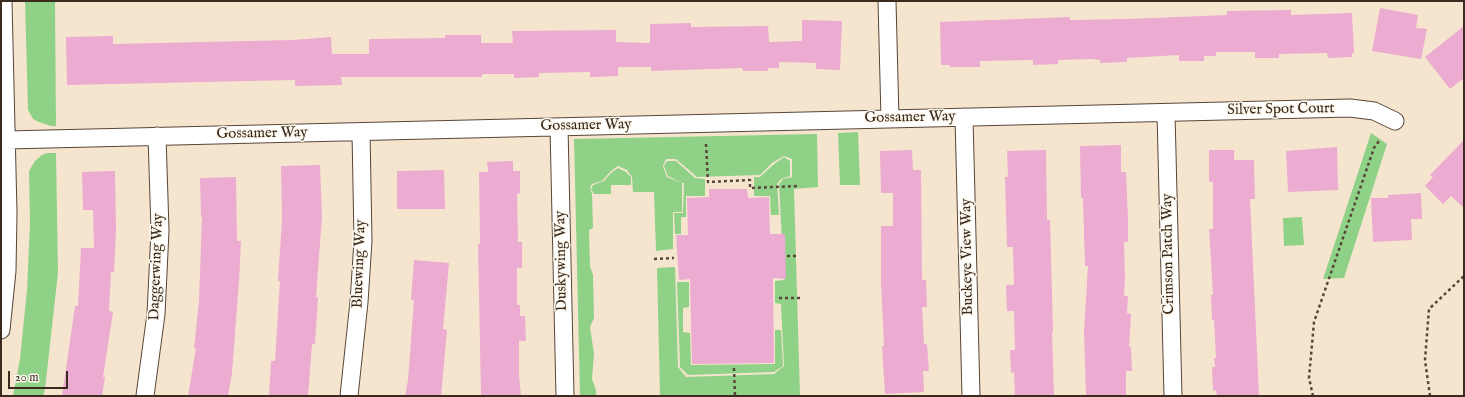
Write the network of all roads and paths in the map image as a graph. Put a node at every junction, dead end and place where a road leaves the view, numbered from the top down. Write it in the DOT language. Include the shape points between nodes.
graph roads {
  1 [pos="4,1"];
  2 [pos="887,1"];
  3 [pos="1166,112"];
  4 [pos="964,117"];
  5 [pos="890,119"];
  6 [pos="1395,121"];
  7 [pos="559,127"];
  8 [pos="361,132"];
  9 [pos="157,136"];
  10 [pos="7,140"];
  11 [pos="1379,141"];
  12 [pos="706,144"];
  13 [pos="797,186"];
  14 [pos="787,256"];
  15 [pos="799,256"];
  16 [pos="674,258"];
  17 [pos="654,259"];
  18 [pos="1464,276"];
  19 [pos="778,298"];
  20 [pos="800,298"];
  21 [pos="1,330"];
  22 [pos="734,368"];
  23 [pos="145,396"];
  24 [pos="349,396"];
  25 [pos="565,396"];
  26 [pos="734,396"];
  27 [pos="971,396"];
  28 [pos="1173,396"];
  29 [pos="1313,396"];
  30 [pos="1430,396"];
  1 -- 10 [label="street"];
  2 -- 5 [label="street"];
  3 -- 4 [label="street, Gossamer Way"];
  3 -- 6 [label="street, Silver Spot Court" via="1350,108 1374,111"];
  3 -- 28 [label="street, Crimson Patch Way"];
  4 -- 5 [label="street, Gossamer Way"];
  4 -- 27 [label="street, Buckeye View Way"];
  5 -- 7 [label="street, Gossamer Way"];
  7 -- 8 [label="street, Gossamer Way"];
  7 -- 25 [label="street, Duskywing Way"];
  8 -- 9 [label="street, Gossamer Way"];
  8 -- 24 [label="street, Bluewing Way" via="363,241"];
  9 -- 10 [label="street, Gossamer Way"];
  9 -- 23 [label="street, Daggerwing Way" via="160,230 155,322"];
  10 -- 21 [label="street" via="7,271"];
  11 -- 29 [label="path" via="1374,148 1314,322 1309,378"];
  12 -- 13 [label="path" via="708,182 750,180 750,188"];
  14 -- 15 [label="path"];
  16 -- 17 [label="path"];
  18 -- 30 [label="path" via="1429,309 1425,360"];
  19 -- 20 [label="path"];
  22 -- 26 [label="path"];
}
